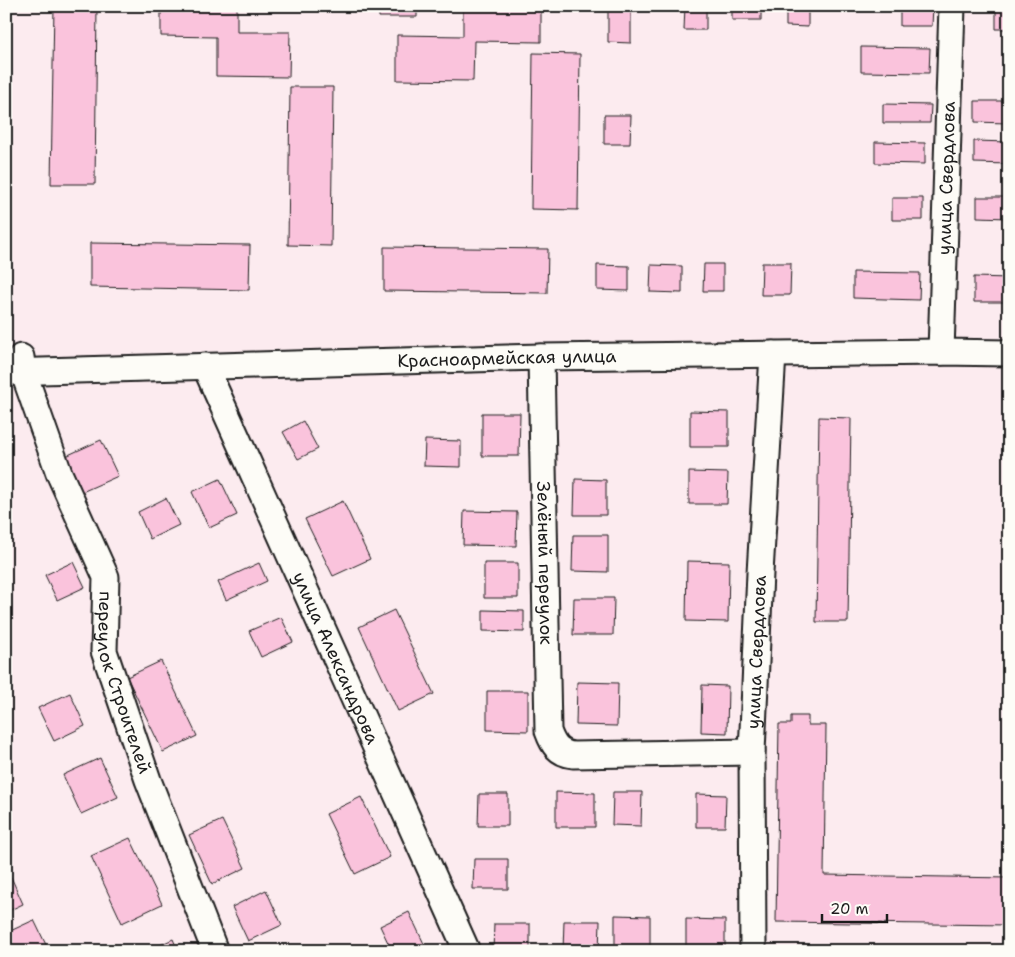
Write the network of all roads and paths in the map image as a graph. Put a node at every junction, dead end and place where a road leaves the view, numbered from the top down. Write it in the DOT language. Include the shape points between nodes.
graph roads {
  1 [pos="952,6"];
  2 [pos="941,352"];
  3 [pos="1009,353"];
  4 [pos="773,354"];
  5 [pos="541,357"];
  6 [pos="17,366"];
  7 [pos="205,366"];
  8 [pos="752,752"];
  9 [pos="215,951"];
  10 [pos="467,951"];
  11 [pos="753,951"];
  1 -- 2 [label="street, улица Свердлова"];
  2 -- 3 [label="street, Красноармейская улица"];
  2 -- 4 [label="street, Красноармейская улица"];
  4 -- 5 [label="street, Красноармейская улица"];
  4 -- 8 [label="street, улица Свердлова"];
  5 -- 7 [label="street, Красноармейская улица"];
  5 -- 8 [label="street, Зелёный переулок" via="548,731 552,742 564,754 573,755"];
  6 -- 7 [label="street, Красноармейская улица"];
  6 -- 9 [label="street, переулок Строителей" via="59,473 106,577 104,651 148,780"];
  7 -- 10 [label="street, улица Александрова"];
  8 -- 11 [label="street, улица Свердлова"];
}
